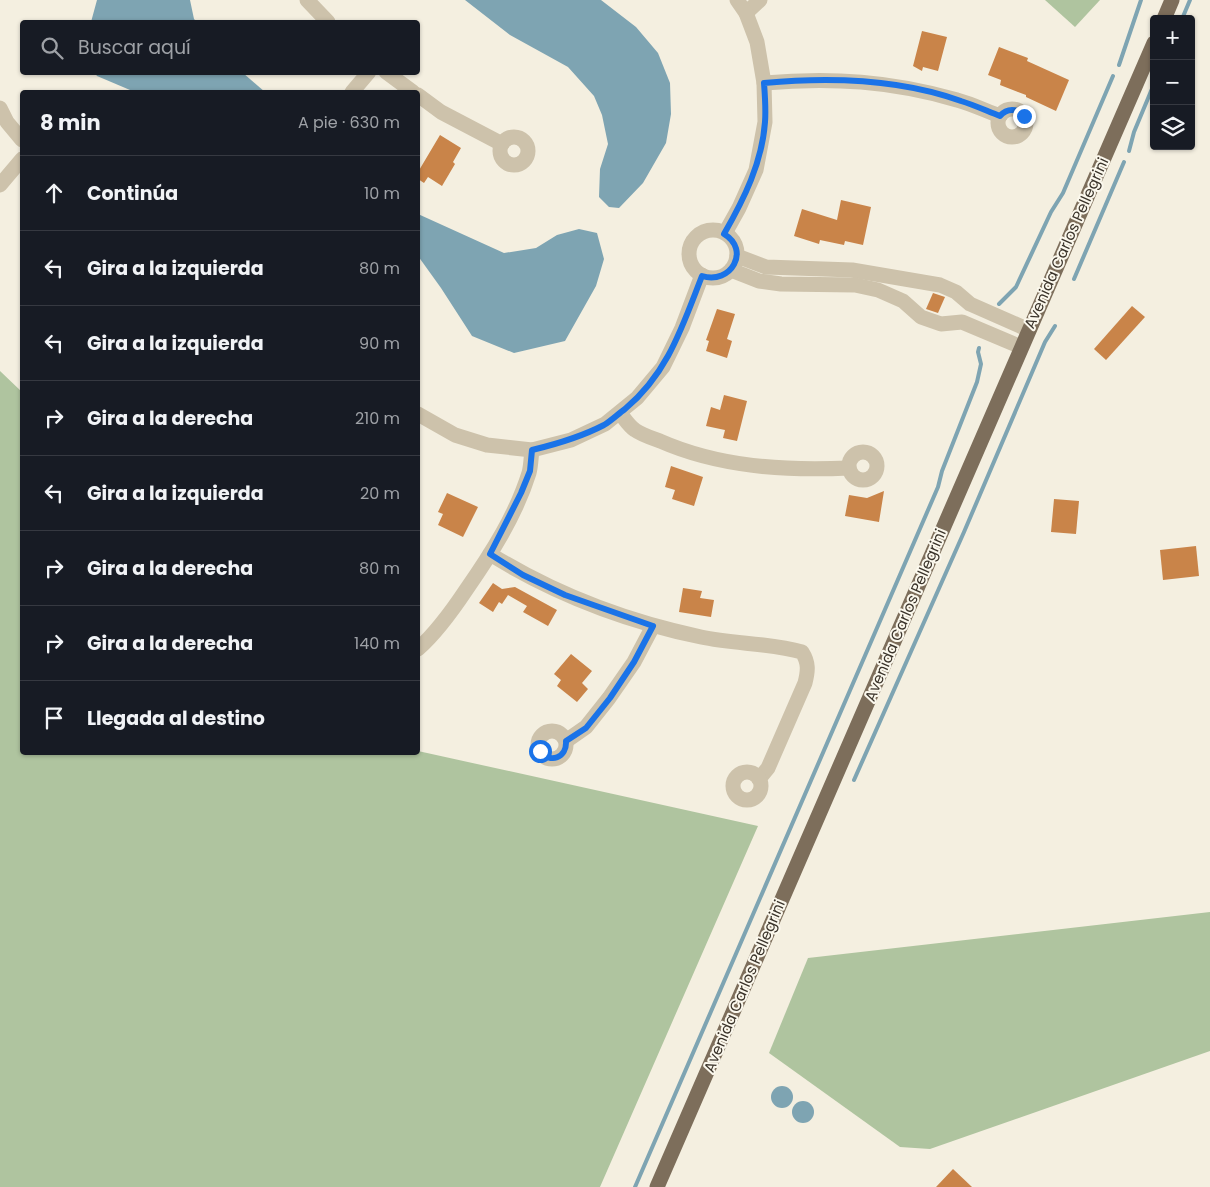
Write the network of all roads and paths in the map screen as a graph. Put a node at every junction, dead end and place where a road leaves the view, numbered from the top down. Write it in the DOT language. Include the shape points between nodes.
graph roads {
  1 [pos="307,0"];
  2 [pos="760,0"];
  3 [pos="1172,0"];
  4 [pos="742,6"];
  5 [pos="1166,15"];
  6 [pos="326,20"];
  7 [pos="1150,52"];
  8 [pos="366,75"];
  9 [pos="390,75"];
  10 [pos="764,83"];
  11 [pos="354,90"];
  12 [pos="410,90"];
  13 [pos="420,96"];
  14 [pos="0,108"];
  15 [pos="1000,116"];
  16 [pos="20,138"];
  17 [pos="502,144"];
  18 [pos="20,161"];
  19 [pos="0,185"];
  20 [pos="724,234"];
  21 [pos="734,263"];
  22 [pos="702,276"];
  23 [pos="911,280"];
  24 [pos="903,301"];
  25 [pos="970,304"];
  26 [pos="962,322"];
  27 [pos="1029,330"];
  28 [pos="1021,347"];
  29 [pos="620,413"];
  30 [pos="420,415"];
  31 [pos="532,450"];
  32 [pos="849,468"];
  33 [pos="490,554"];
  34 [pos="653,626"];
  35 [pos="420,646"];
  36 [pos="566,741"];
  37 [pos="759,779"];
  38 [pos="657,1187"];
  1 -- 6 [label="street"];
  2 -- 4 [label="street"];
  3 -- 5 [label="main road"];
  4 -- 10 [label="street" via="758,42"];
  7 -- 27 [label="main road, Avenida Carlos Pellegrini"];
  8 -- 11 [label="street"];
  9 -- 12 [label="street"];
  10 -- 15 [label="street" via="841,80 878,84 959,100"];
  10 -- 20 [label="street" via="765,122 756,170"];
  13 -- 17 [label="street" via="441,112"];
  14 -- 16 [label="street"];
  18 -- 19 [label="street"];
  20 -- 21 [label="street" via="736,248"];
  20 -- 22 [label="street" via="705,231 692,241 689,256 695,271"];
  21 -- 22 [label="street" via="717,278"];
  21 -- 23 [label="street" via="852,270"];
  21 -- 24 [label="street" via="759,281 855,285 878,290"];
  22 -- 29 [label="street" via="663,367 638,398"];
  23 -- 24 [label="street"];
  23 -- 25 [label="street" via="940,285 956,292"];
  24 -- 26 [label="street" via="921,316 941,324"];
  25 -- 26 [label="street"];
  25 -- 27 [label="street"];
  26 -- 28 [label="street"];
  27 -- 28 [label="main road, Avenida Carlos Pellegrini"];
  28 -- 38 [label="main road, Avenida Carlos Pellegrini"];
  29 -- 31 [label="street" via="606,424 571,440"];
  29 -- 32 [label="street" via="634,430 678,449 727,462 814,470"];
  30 -- 31 [label="street" via="455,435 488,445"];
  31 -- 33 [label="street" via="530,471"];
  33 -- 34 [label="street" via="523,575 565,595"];
  33 -- 35 [label="street" via="452,610"];
  34 -- 36 [label="street" via="610,698 586,728"];
  34 -- 37 [label="street" via="802,652 807,660 805,683 768,768"];
}
